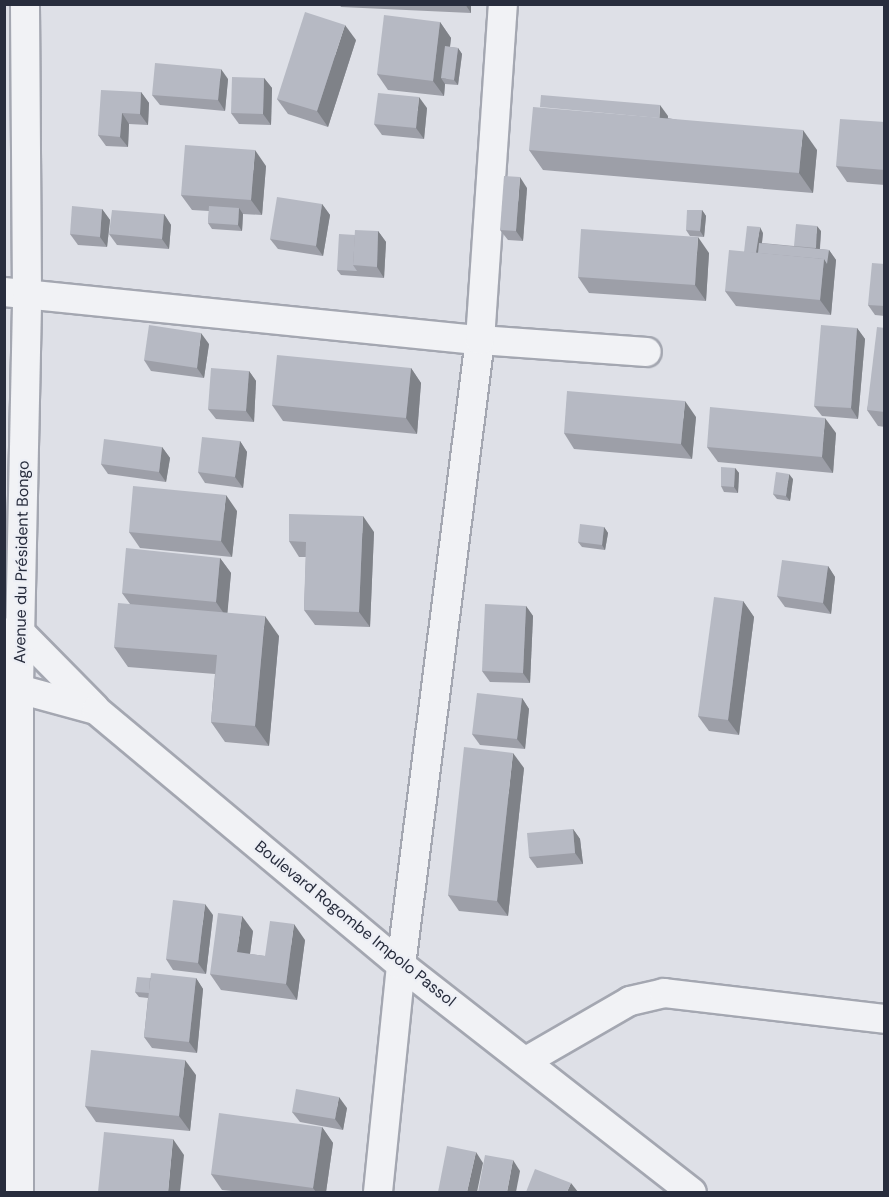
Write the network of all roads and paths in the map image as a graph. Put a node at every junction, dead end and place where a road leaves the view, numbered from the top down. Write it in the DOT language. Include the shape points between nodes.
graph roads {
  1 [pos="25,4"];
  2 [pos="503,4"];
  3 [pos="16,293"];
  4 [pos="480,340"];
  5 [pos="647,352"];
  6 [pos="13,632"];
  7 [pos="12,686"];
  8 [pos="96,710"];
  9 [pos="401,965"];
  10 [pos="885,1020"];
  11 [pos="526,1061"];
  12 [pos="19,1192"];
  13 [pos="378,1192"];
  14 [pos="692,1192"];
  1 -- 3 [label="street, Avenue du Président Bongo"];
  2 -- 4 [label="street"];
  3 -- 4 [label="street"];
  3 -- 6 [label="street, Avenue du Président Bongo"];
  4 -- 5 [label="street"];
  4 -- 9 [label="street"];
  6 -- 7 [label="street, Avenue du Président Bongo"];
  6 -- 8 [label="street"];
  7 -- 8 [label="street, Boulevard Rogombe Impolo Passol"];
  7 -- 12 [label="street, Avenue du Président Bongo"];
  8 -- 9 [label="street, Boulevard Rogombe Impolo Passol"];
  9 -- 11 [label="street, Boulevard Rogombe Impolo Passol"];
  9 -- 13 [label="street"];
  10 -- 11 [label="street" via="664,993 630,1001"];
  11 -- 14 [label="street, Boulevard Rogombe Impolo Passol"];
}
